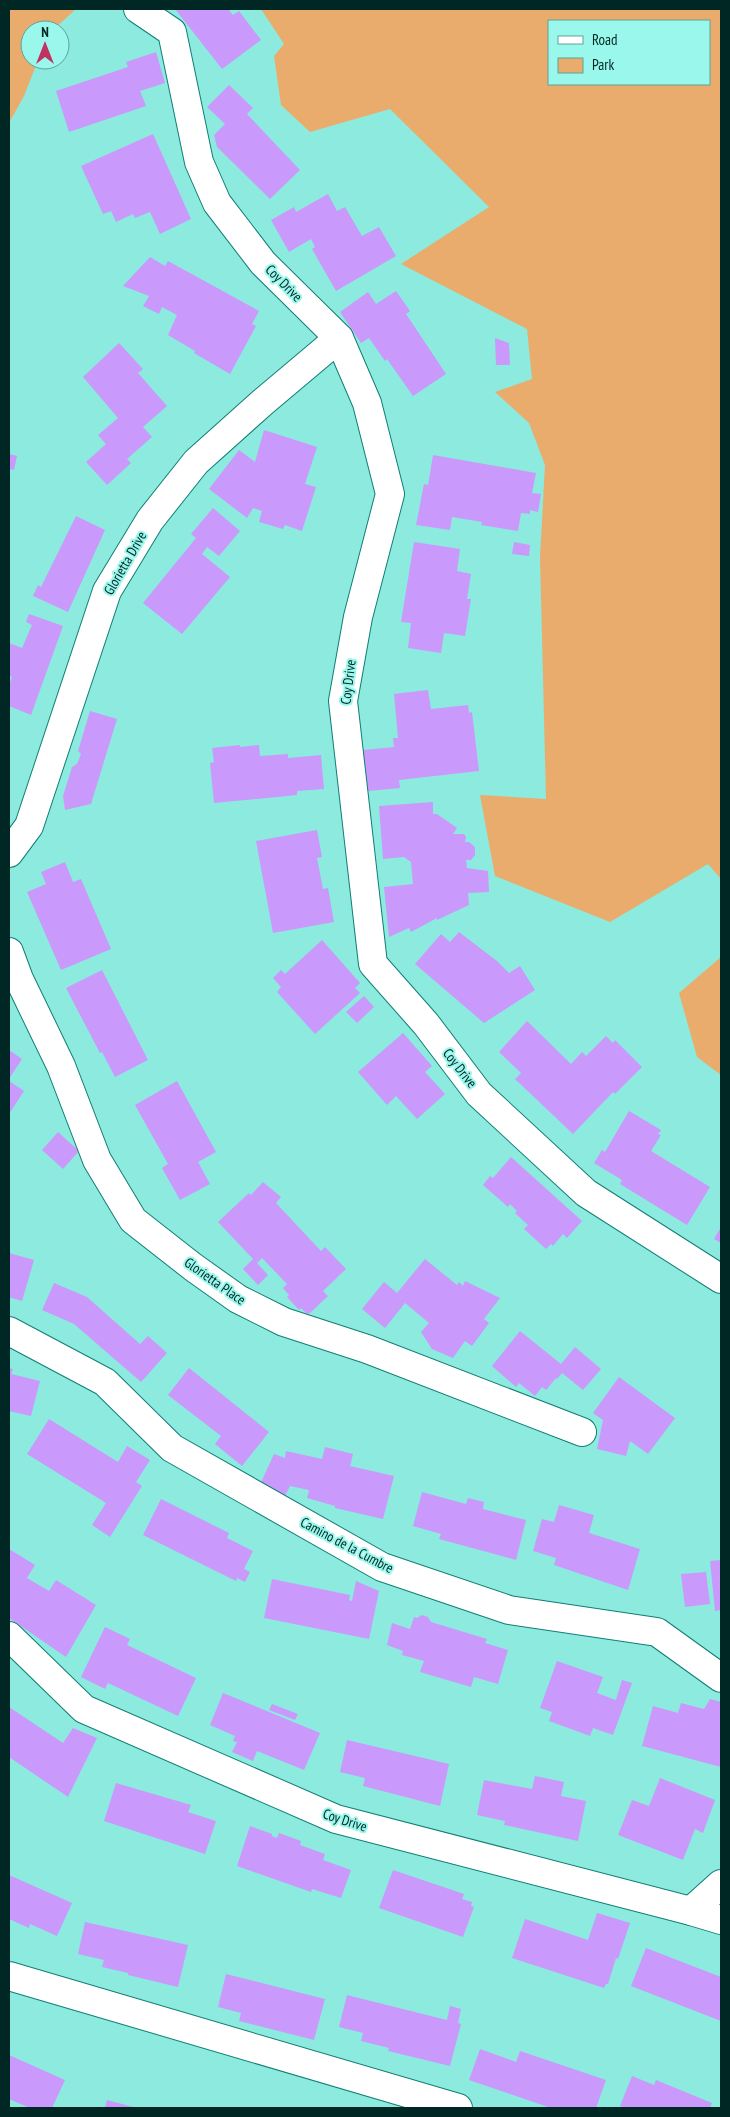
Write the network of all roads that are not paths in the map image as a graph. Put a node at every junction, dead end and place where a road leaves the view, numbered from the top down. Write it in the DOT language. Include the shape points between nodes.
graph roads {
  1 [pos="138,9"];
  2 [pos="339,338"];
  3 [pos="9,852"];
  4 [pos="9,952"];
  5 [pos="721,1279"];
  6 [pos="9,1331"];
  7 [pos="582,1432"];
  8 [pos="9,1636"];
  9 [pos="721,1678"];
  10 [pos="721,1884"];
  11 [pos="691,1911"];
  12 [pos="721,1920"];
  13 [pos="9,1976"];
  14 [pos="458,2108"];
  1 -- 2 [label="street, Coy Drive" via="172,32 200,162 217,203 263,262"];
  2 -- 3 [label="street, Glorietta Drive" via="196,462 150,520 107,590 29,826"];
  2 -- 5 [label="street, Coy Drive" via="367,403 390,494 358,617 343,701 373,964 426,1024 479,1094 586,1193"];
  4 -- 7 [label="street, Glorietta Place" via="61,1066 98,1160 133,1220 238,1299 284,1322 367,1349"];
  6 -- 9 [label="street, Camino de la Cumbre" via="106,1382 172,1448 382,1567 509,1610 657,1632"];
  8 -- 11 [label="street, Coy Drive" via="84,1709 336,1819"];
  10 -- 11 [label="street"];
  11 -- 12 [label="street, Coy Drive"];
  13 -- 14 [label="street"];
}
